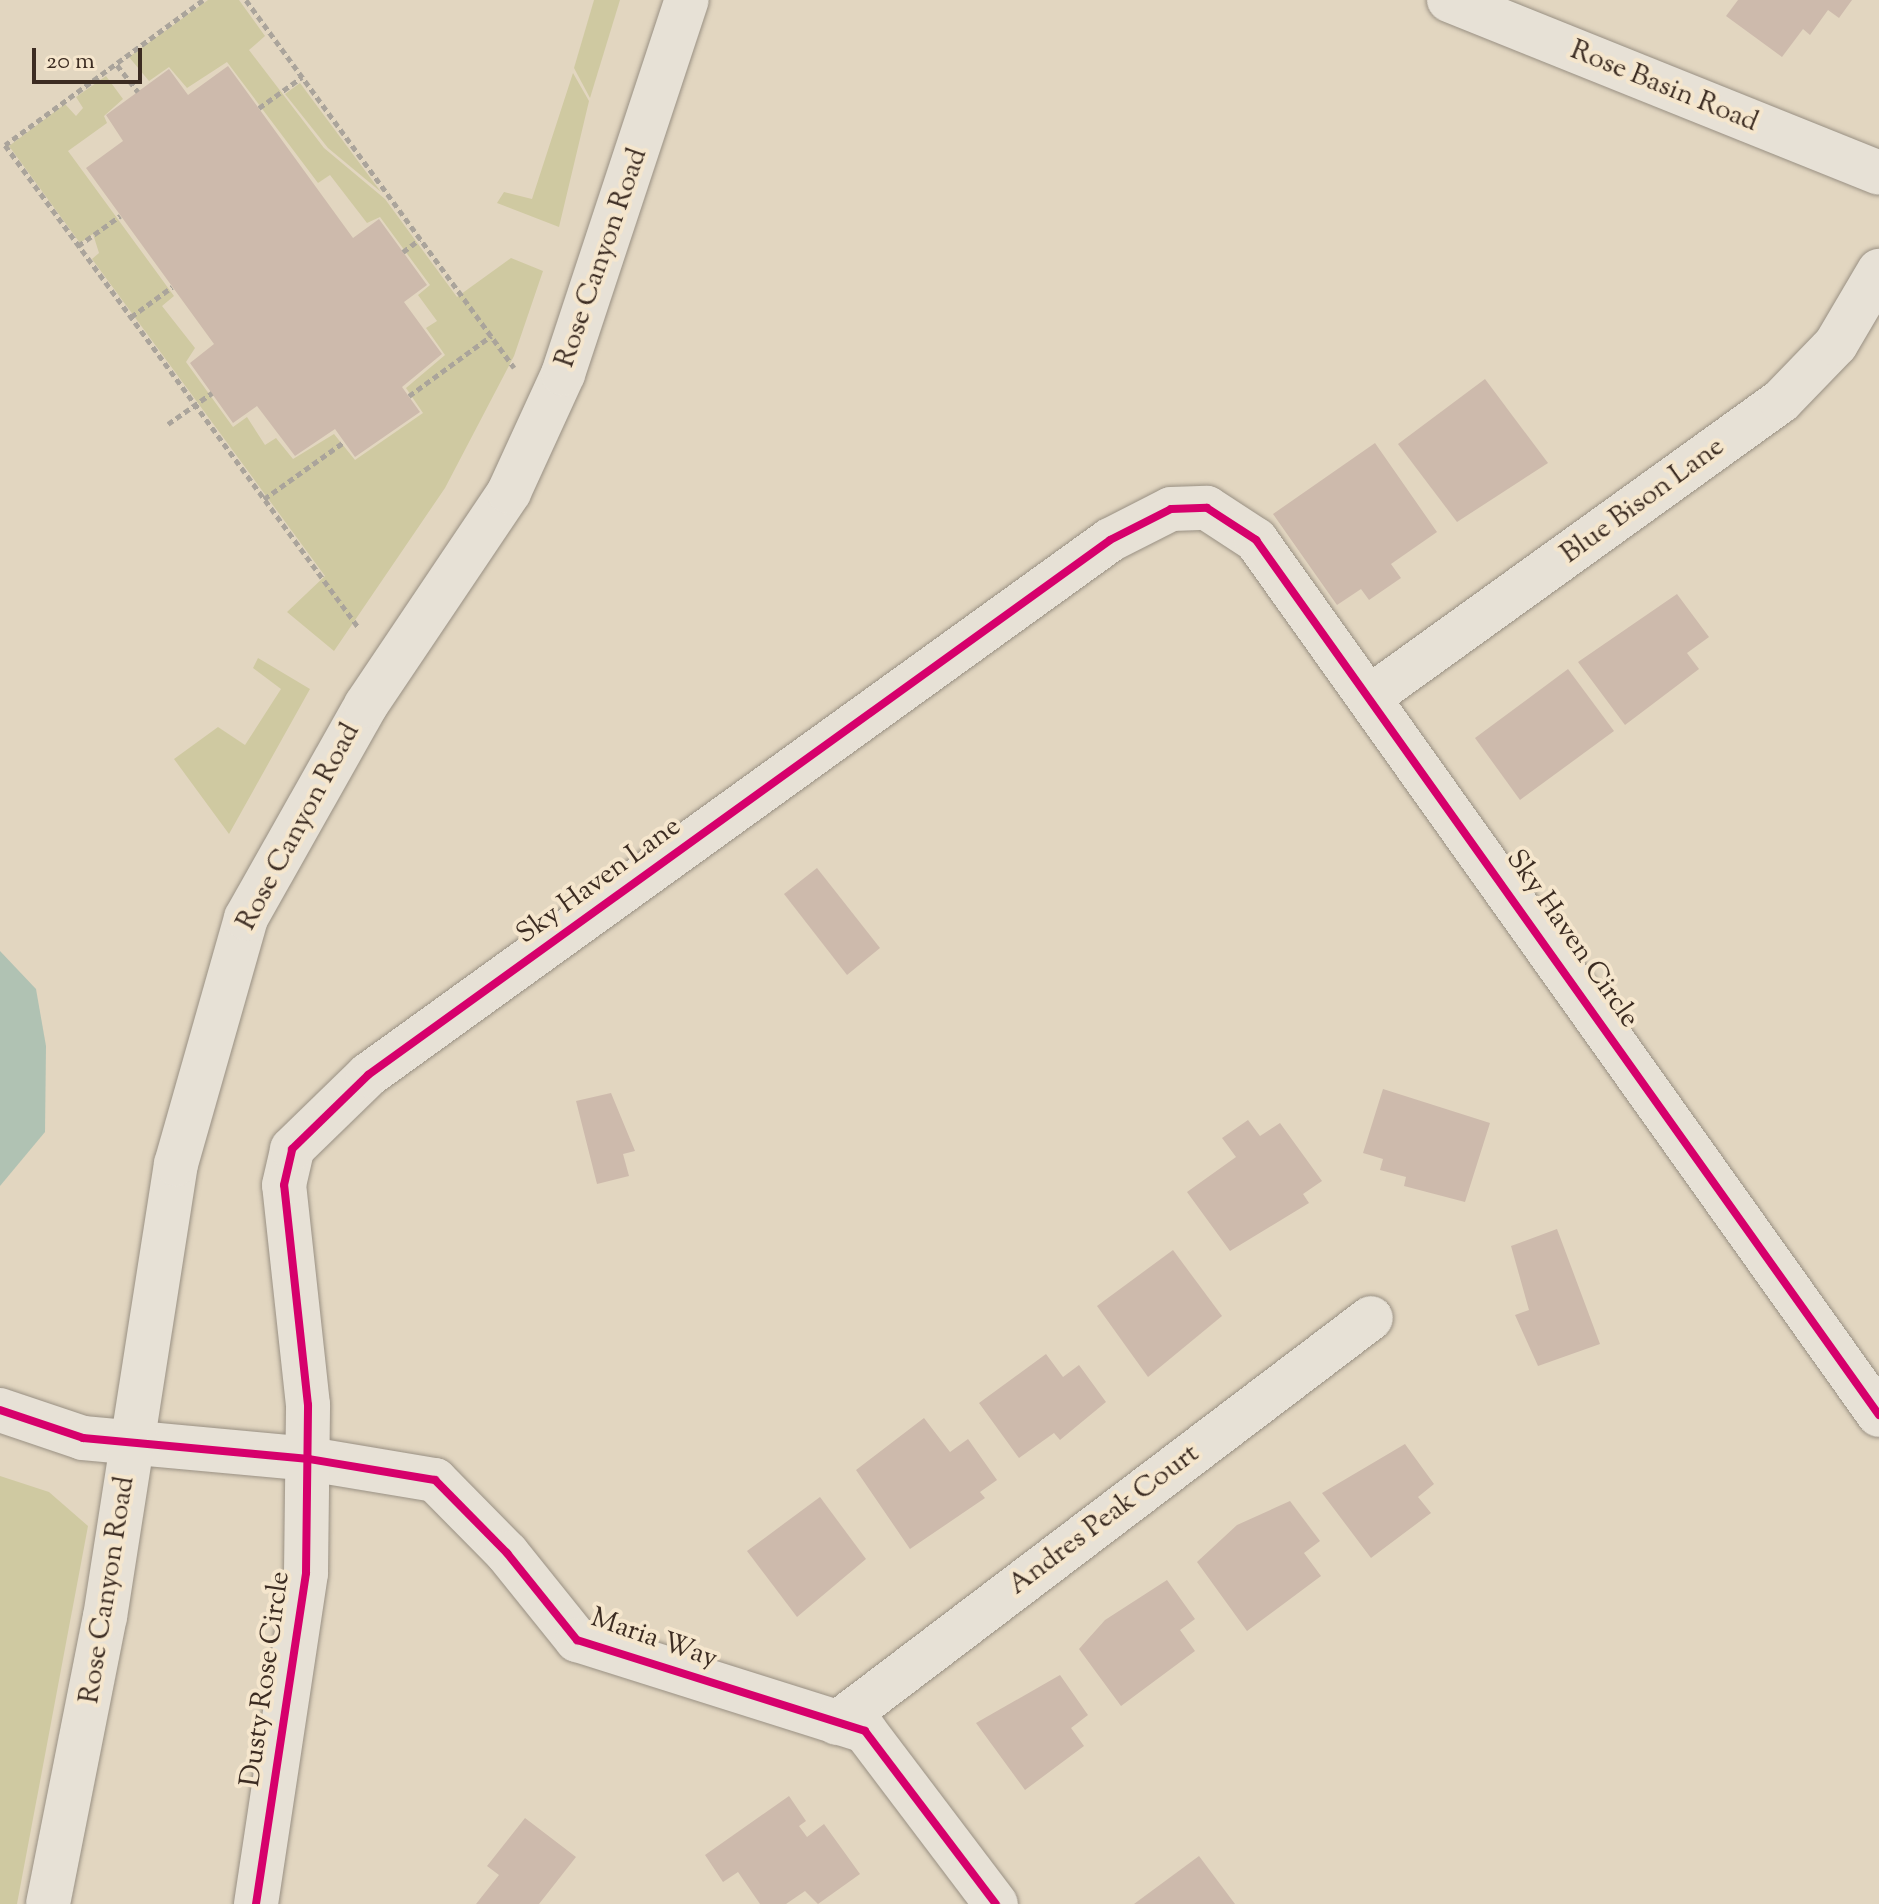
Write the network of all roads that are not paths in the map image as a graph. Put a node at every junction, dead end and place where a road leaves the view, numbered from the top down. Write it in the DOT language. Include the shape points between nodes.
graph roads {
  1 [pos="687,0"];
  2 [pos="1449,0"];
  3 [pos="1879,173"];
  4 [pos="1879,271"];
  5 [pos="1207,508"];
  6 [pos="1371,696"];
  7 [pos="1371,1318"];
  8 [pos="0,1410"];
  9 [pos="1879,1415"];
  10 [pos="132,1444"];
  11 [pos="309,1459"];
  12 [pos="837,1723"];
  13 [pos="48,1904"];
  14 [pos="256,1904"];
  15 [pos="996,1904"];
  1 -- 10 [label="street, Rose Canyon Road" via="563,374 509,492 366,705 246,918 176,1164"];
  2 -- 3 [label="street, Rose Basin Road"];
  4 -- 6 [label="street, Blue Bison Lane" via="1836,344 1781,401"];
  5 -- 6 [label="street, Sky Haven Circle" via="1256,540"];
  5 -- 11 [label="street, Sky Haven Lane" via="1171,509 1110,540 368,1075 319,1118 292,1149 284,1185"];
  6 -- 9 [label="street, Sky Haven Circle"];
  7 -- 12 [label="street, Andres Peak Court"];
  8 -- 10 [label="street, Maria Way" via="83,1438"];
  10 -- 11 [label="street, Maria Way"];
  10 -- 13 [label="street, Rose Canyon Road" via="76,1785"];
  11 -- 12 [label="street, Maria Way" via="435,1480 507,1553 577,1640"];
  11 -- 14 [label="street, Dusty Rose Circle" via="306,1573"];
  12 -- 15 [label="street, Maria Way" via="865,1731"];
}
